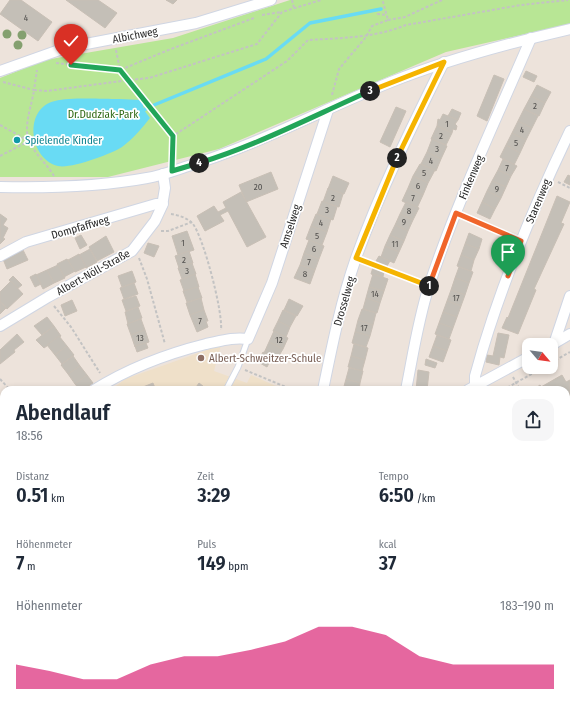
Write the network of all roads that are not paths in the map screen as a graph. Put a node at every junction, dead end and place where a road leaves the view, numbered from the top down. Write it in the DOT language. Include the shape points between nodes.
graph roads {
  1 [pos="270,0"];
  2 [pos="570,29"];
  3 [pos="531,38"];
  4 [pos="444,62"];
  5 [pos="0,71"];
  6 [pos="328,110"];
  7 [pos="570,131"];
  8 [pos="167,173"];
  9 [pos="0,186"];
  10 [pos="165,208"];
  11 [pos="0,256"];
  12 [pos="570,296"];
  13 [pos="0,326"];
  14 [pos="570,334"];
  15 [pos="554,338"];
  16 [pos="248,339"];
  17 [pos="558,341"];
  18 [pos="522,361"];
  19 [pos="100,386"];
  20 [pos="228,386"];
  21 [pos="324,386"];
  22 [pos="407,386"];
  23 [pos="472,386"];
  24 [pos="476,386"];
  1 -- 5 [label="street, Albichweg" via="196,23 65,48"];
  2 -- 3 [label="street"];
  3 -- 4 [label="street"];
  3 -- 22 [label="street, Finkenweg" via="456,213 429,286"];
  4 -- 6 [label="street" via="389,82"];
  4 -- 21 [label="street, Drosselweg" via="393,166 356,258 340,311"];
  6 -- 8 [label="street" via="223,156"];
  6 -- 16 [label="street, Amselweg" via="272,283"];
  7 -- 23 [label="street, Starenweg" via="521,241 484,343"];
  8 -- 9 [label="street" via="147,178 60,188"];
  8 -- 10 [label="street, Albert-Nöll-Straße"];
  10 -- 11 [label="street, Dompfaffweg" via="156,204 26,242"];
  10 -- 13 [label="street, Albert-Nöll-Straße" via="132,251"];
  12 -- 15 [label="street"];
  14 -- 17 [label="street"];
  16 -- 19 [label="street" via="234,338 167,355 134,367"];
  16 -- 20 [label="lane, Amselweg"];
  18 -- 24 [label="street"];
}
